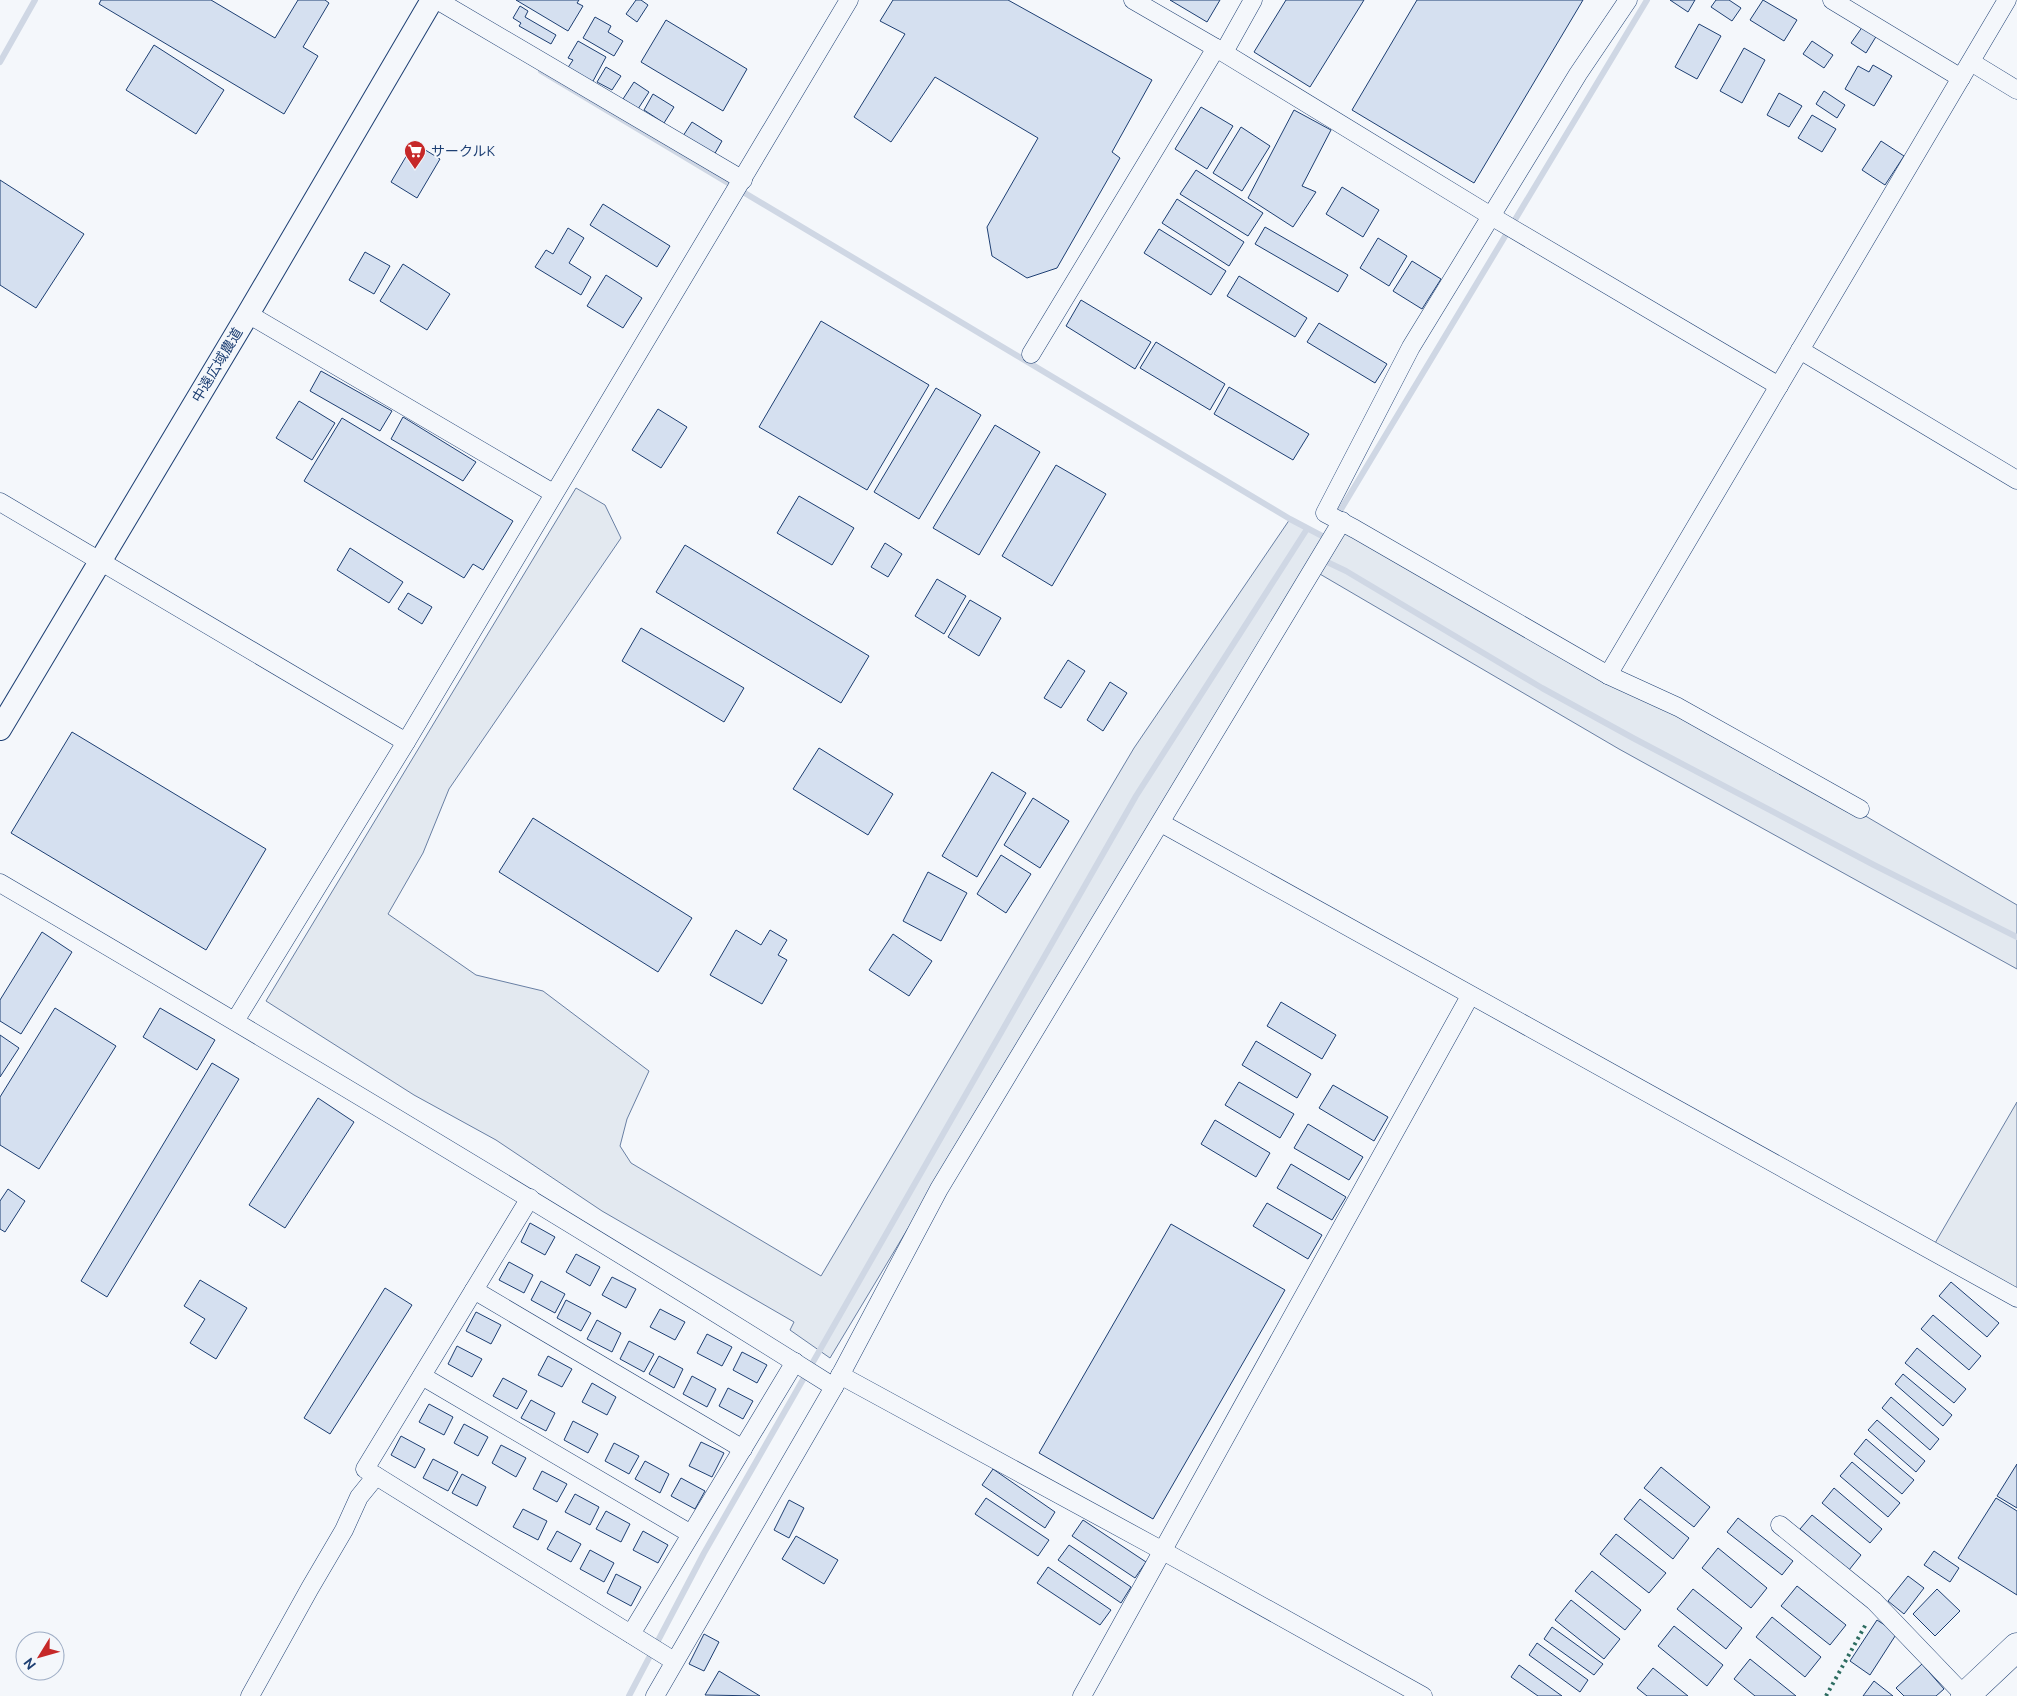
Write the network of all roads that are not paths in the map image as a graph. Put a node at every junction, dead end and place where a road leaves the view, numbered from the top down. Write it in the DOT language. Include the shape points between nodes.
graph roads {
  1 [pos="432,0"];
  2 [pos="437,0"];
  3 [pos="849,0"];
  4 [pos="1133,0"];
  5 [pos="1253,0"];
  6 [pos="1628,0"];
  7 [pos="1832,0"];
  8 [pos="2007,0"];
  9 [pos="1220,50"];
  10 [pos="1971,62"];
  11 [pos="1961,78"];
  12 [pos="2017,90"];
  13 [pos="743,180"];
  14 [pos="1491,216"];
  15 [pos="248,314"];
  16 [pos="1800,350"];
  17 [pos="1031,354"];
  18 [pos="1779,386"];
  19 [pos="2017,480"];
  20 [pos="553,493"];
  21 [pos="0,502"];
  22 [pos="1342,521"];
  23 [pos="100,561"];
  24 [pos="1608,675"];
  25 [pos="0,729"];
  26 [pos="406,742"];
  27 [pos="1860,809"];
  28 [pos="1160,823"];
  29 [pos="0,883"];
  30 [pos="1470,996"];
  31 [pos="235,1021"];
  32 [pos="530,1198"];
  33 [pos="474,1290"];
  34 [pos="2017,1298"];
  35 [pos="795,1362"];
  36 [pos="422,1376"];
  37 [pos="838,1381"];
  38 [pos="743,1449"];
  39 [pos="376,1476"];
  40 [pos="1780,1525"];
  41 [pos="691,1534"];
  42 [pos="1163,1551"];
  43 [pos="631,1634"];
  44 [pos="2017,1647"];
  45 [pos="674,1661"];
  46 [pos="250,1696"];
  47 [pos="655,1696"];
  48 [pos="1082,1696"];
  49 [pos="1423,1696"];
  50 [pos="1965,1696"];
  1 -- 15 [label="street, 中遠広域農道"];
  2 -- 13 [label="street"];
  3 -- 13 [label="street"];
  4 -- 9 [label="street"];
  5 -- 9 [label="street"];
  6 -- 14 [label="street" via="1578,74"];
  7 -- 11 [label="street"];
  8 -- 10 [label="street"];
  9 -- 14 [label="street"];
  9 -- 17 [label="street"];
  10 -- 11 [label="street"];
  10 -- 12 [label="street"];
  11 -- 16 [label="street"];
  13 -- 20 [label="street"];
  14 -- 18 [label="street"];
  14 -- 22 [label="street" via="1411,347 1325,513"];
  15 -- 20 [label="street"];
  15 -- 23 [label="street, 中遠広域農道"];
  16 -- 18 [label="street"];
  16 -- 19 [label="street"];
  18 -- 24 [label="street"];
  20 -- 26 [label="street"];
  21 -- 23 [label="street"];
  22 -- 24 [label="street"];
  22 -- 28 [label="street"];
  23 -- 25 [label="street, 中遠広域農道"];
  23 -- 26 [label="street"];
  24 -- 27 [label="street" via="1678,707"];
  26 -- 31 [label="street"];
  28 -- 30 [label="street"];
  28 -- 37 [label="street" via="939,1189"];
  29 -- 31 [label="street"];
  30 -- 34 [label="street"];
  30 -- 42 [label="street"];
  31 -- 32 [label="street"];
  32 -- 33 [label="street"];
  32 -- 35 [label="street"];
  33 -- 36 [label="street"];
  33 -- 38 [label="street"];
  35 -- 37 [label="street"];
  35 -- 38 [label="street"];
  36 -- 39 [label="street" via="365,1469"];
  36 -- 41 [label="street"];
  37 -- 42 [label="street"];
  37 -- 45 [label="street"];
  38 -- 41 [label="street"];
  39 -- 43 [label="street"];
  39 -- 46 [label="street" via="359,1498"];
  40 -- 50 [label="street" via="1874,1601"];
  41 -- 43 [label="street"];
  42 -- 48 [label="street"];
  42 -- 49 [label="street"];
  43 -- 45 [label="street"];
  44 -- 50 [label="main road"];
  45 -- 47 [label="street"];
}
